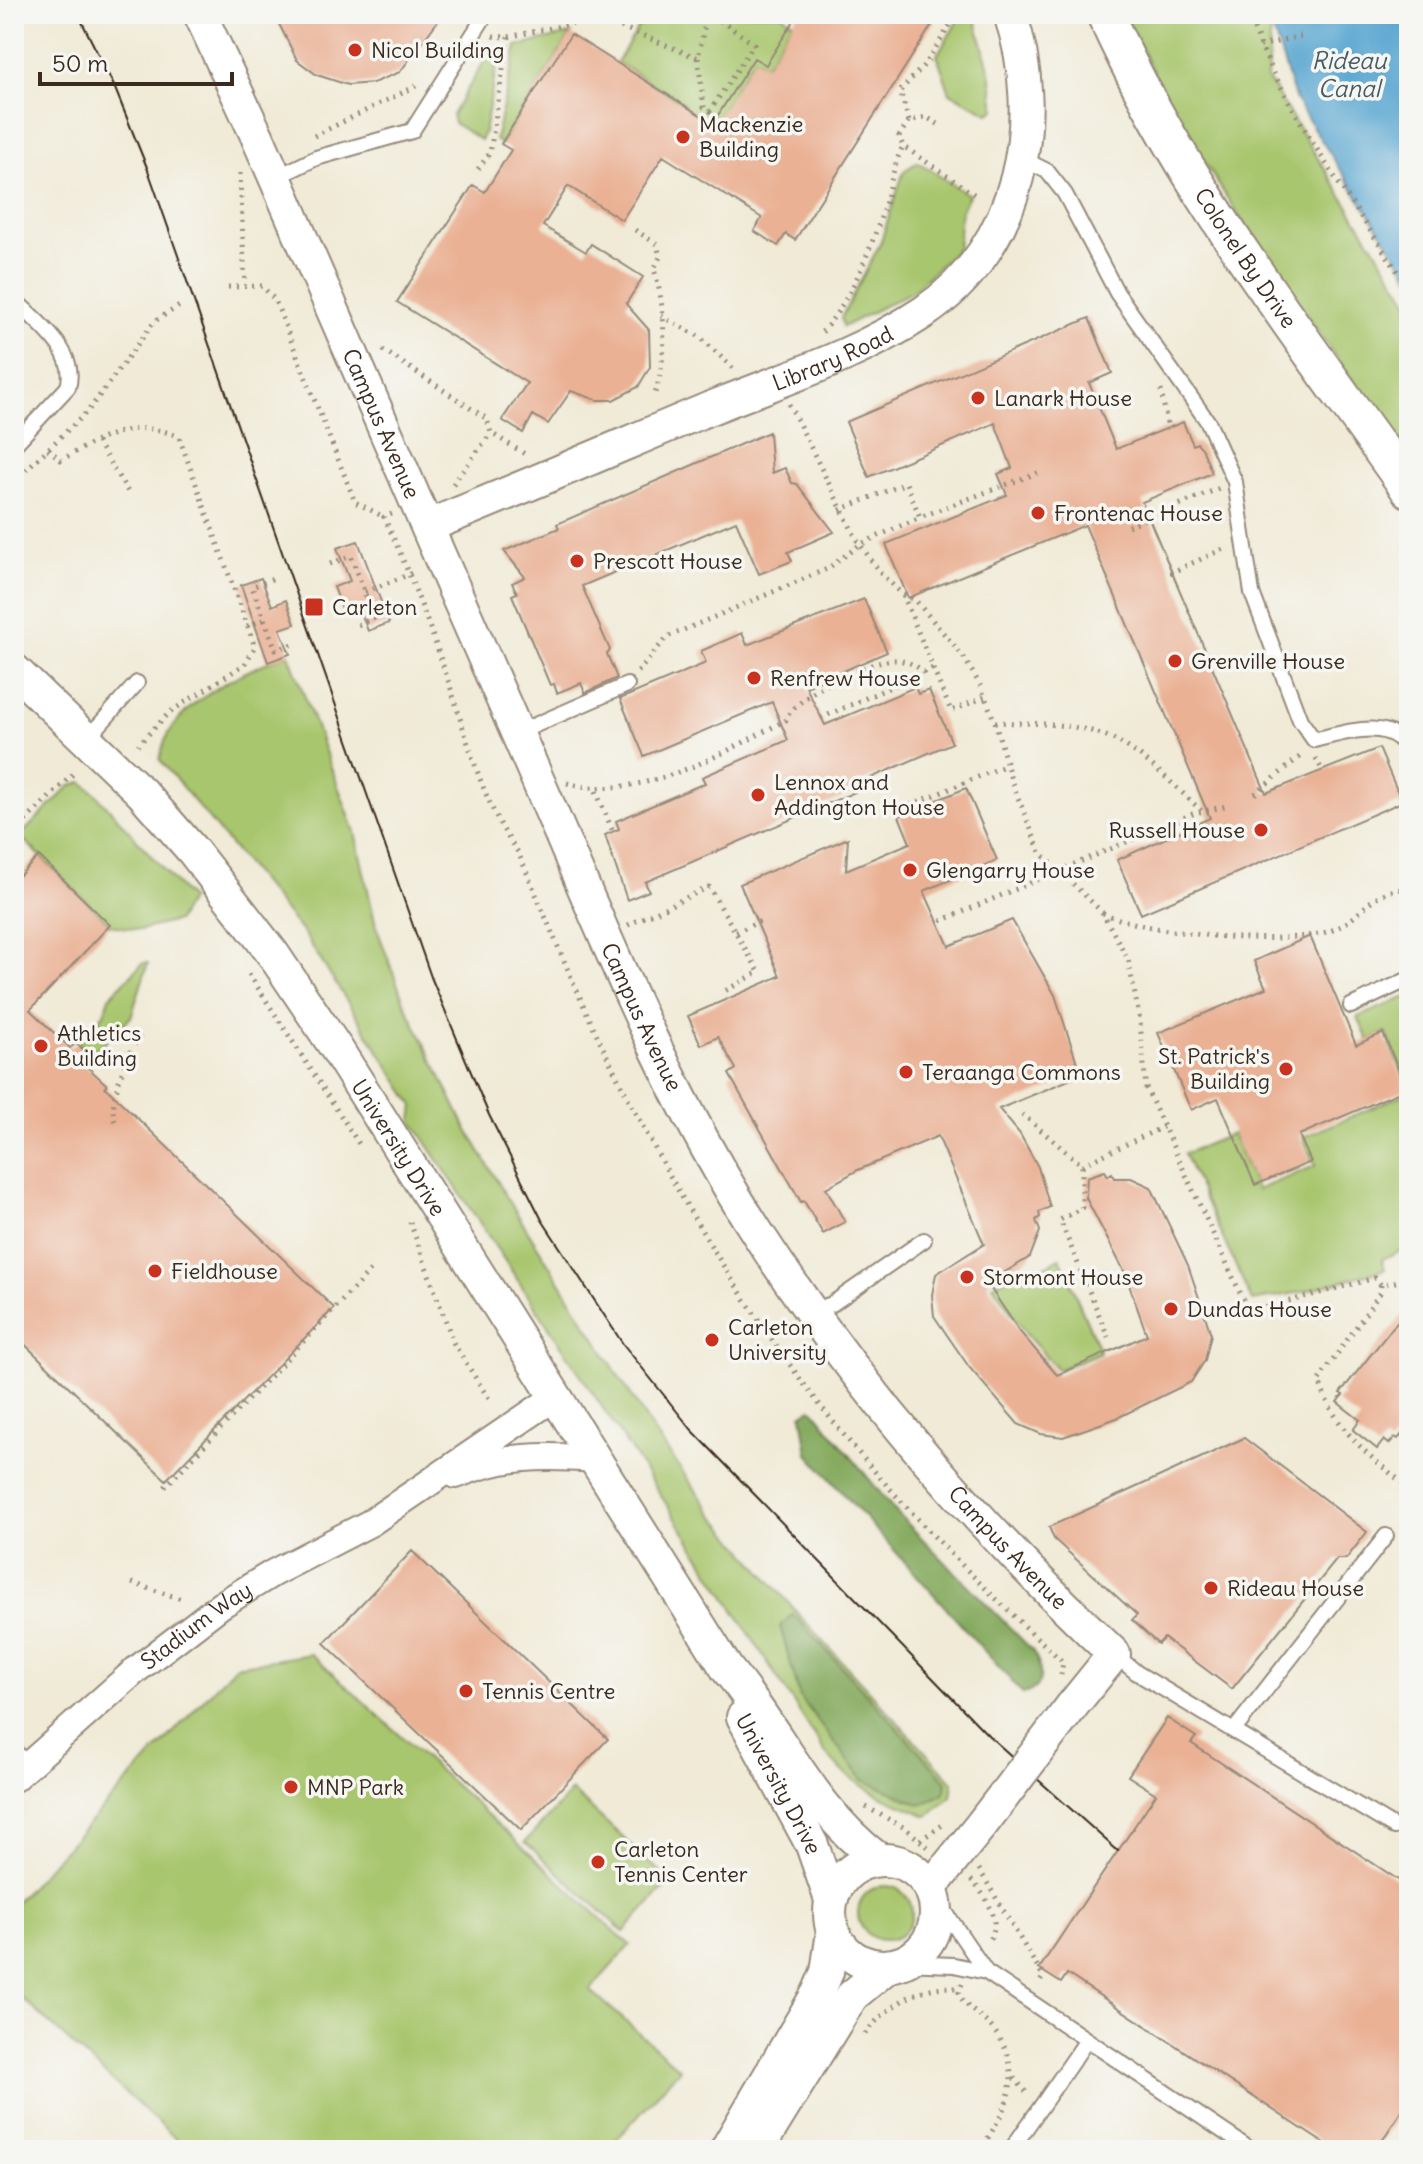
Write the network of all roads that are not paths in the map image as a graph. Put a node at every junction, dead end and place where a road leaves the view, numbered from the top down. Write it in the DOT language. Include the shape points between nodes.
graph roads {
  1 [pos="200,14"];
  2 [pos="486,14"];
  3 [pos="1010,14"];
  4 [pos="1105,14"];
  5 [pos="1023,159"];
  6 [pos="275,178"];
  7 [pos="14,299"];
  8 [pos="14,445"];
  9 [pos="1409,489"];
  10 [pos="428,526"];
  11 [pos="14,670"];
  12 [pos="137,683"];
  13 [pos="627,685"];
  14 [pos="517,733"];
  15 [pos="86,740"];
  16 [pos="1409,752"];
  17 [pos="1409,979"];
  18 [pos="1351,1006"];
  19 [pos="924,1240"];
  20 [pos="812,1311"];
  21 [pos="555,1397"];
  22 [pos="594,1459"];
  23 [pos="400,1504"];
  24 [pos="1386,1536"];
  25 [pos="1114,1654"];
  26 [pos="727,1669"];
  27 [pos="1235,1729"];
  28 [pos="18,1764"];
  29 [pos="1394,1827"];
  30 [pos="878,1859"];
  31 [pos="933,1892"];
  32 [pos="832,1916"];
  33 [pos="895,1965"];
  34 [pos="986,1972"];
  35 [pos="1087,2040"];
  36 [pos="726,2150"];
  37 [pos="757,2150"];
  38 [pos="1011,2150"];
  39 [pos="1251,2150"];
  1 -- 6 [label="street, Campus Avenue"];
  2 -- 6 [label="lane" via="412,131 316,158"];
  3 -- 5 [label="street, Library Road" via="1026,82"];
  4 -- 9 [label="main road, Colonel By Drive" via="1135,78 1199,187"];
  5 -- 10 [label="street, Library Road" via="995,233 965,276 890,332 799,375"];
  5 -- 16 [label="lane" via="1047,171 1065,194 1125,304 1208,422 1235,482 1252,593 1300,720 1314,740 1367,727 1388,734"];
  6 -- 10 [label="street, Campus Avenue"];
  7 -- 8 [label="lane" via="62,348 71,377 68,387"];
  10 -- 14 [label="street, Campus Avenue"];
  11 -- 15 [label="street, University Drive"];
  12 -- 15 [label="lane"];
  13 -- 14 [label="lane"];
  14 -- 20 [label="street, Campus Avenue" via="696,1126"];
  15 -- 21 [label="street, University Drive" via="184,840 273,954"];
  17 -- 18 [label="lane"];
  19 -- 20 [label="lane" via="832,1304"];
  20 -- 25 [label="street, Campus Avenue" via="938,1476"];
  21 -- 22 [label="street, University Drive"];
  21 -- 23 [label="street, Stadium Way"];
  22 -- 23 [label="street, Stadium Way" via="499,1459"];
  22 -- 26 [label="street, University Drive"];
  23 -- 28 [label="street, Stadium Way" via="221,1605"];
  24 -- 27 [label="lane"];
  25 -- 27 [label="lane" via="1137,1673"];
  25 -- 31 [label="street, bridge"];
  26 -- 30 [label="street, University Drive" via="840,1827"];
  26 -- 32 [label="street, University Drive" via="744,1720 812,1845"];
  27 -- 29 [label="lane"];
  30 -- 31 [label="street" via="909,1865"];
  30 -- 32 [label="street" via="848,1872"];
  31 -- 33 [label="street" via="936,1925 929,1941"];
  31 -- 34 [label="lane"];
  32 -- 33 [label="street" via="841,1947 854,1958 870,1965"];
  32 -- 36 [label="street, University Drive" via="827,1972 818,1993"];
  33 -- 34 [label="lane" via="954,1965"];
  33 -- 37 [label="street" via="852,1996"];
  34 -- 35 [label="lane"];
  35 -- 38 [label="lane"];
  35 -- 39 [label="lane"];
}
